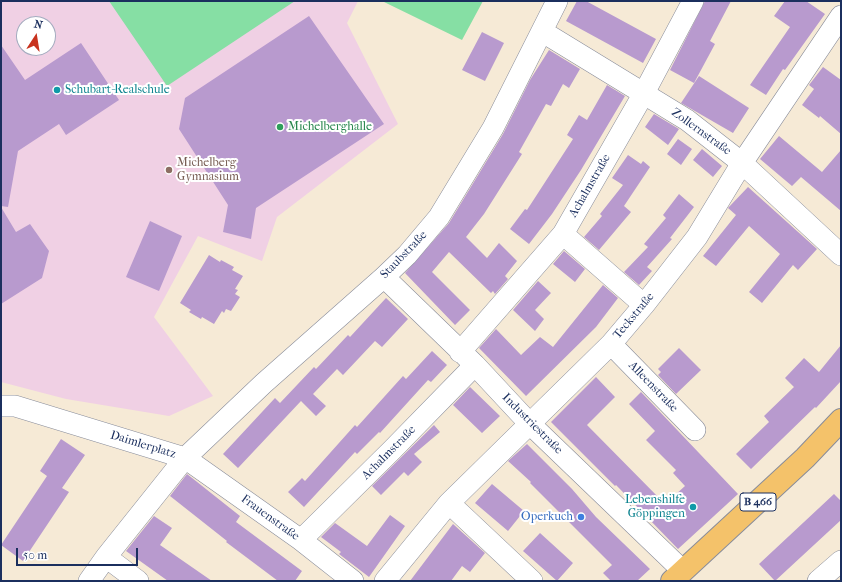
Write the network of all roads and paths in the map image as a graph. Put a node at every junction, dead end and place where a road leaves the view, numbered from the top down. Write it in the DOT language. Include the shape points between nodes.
graph roads {
  1 [pos="557,1"];
  2 [pos="693,1"];
  3 [pos="841,16"];
  4 [pos="543,32"];
  5 [pos="644,93"];
  6 [pos="742,163"];
  7 [pos="563,234"];
  8 [pos="839,248"];
  9 [pos="384,277"];
  10 [pos="644,306"];
  11 [pos="611,344"];
  12 [pos="468,358"];
  13 [pos="1,406"];
  14 [pos="841,420"];
  15 [pos="529,423"];
  16 [pos="695,430"];
  17 [pos="186,458"];
  18 [pos="449,503"];
  19 [pos="301,540"];
  20 [pos="106,557"];
  21 [pos="841,561"];
  22 [pos="677,576"];
  23 [pos="89,581"];
  24 [pos="138,581"];
  25 [pos="353,581"];
  26 [pos="385,581"];
  27 [pos="532,581"];
  28 [pos="818,581"];
  1 -- 4 [label="street, Staubstraße"];
  2 -- 5 [label="street, Achalmstraße"];
  3 -- 6 [label="street, Teckstraße"];
  4 -- 5 [label="street, Zollernstraße"];
  4 -- 9 [label="street, Staubstraße" via="493,128 440,217"];
  5 -- 6 [label="street, Zollernstraße" via="687,120"];
  5 -- 7 [label="street, Achalmstraße"];
  6 -- 8 [label="street, Zollernstraße"];
  6 -- 10 [label="street, Teckstraße" via="697,237"];
  7 -- 10 [label="street"];
  7 -- 12 [label="street, Achalmstraße"];
  9 -- 12 [label="street, Industriestraße"];
  9 -- 17 [label="street, Staubstraße" via="270,378"];
  10 -- 11 [label="street, Teckstraße"];
  11 -- 15 [label="street, Teckstraße"];
  11 -- 16 [label="street, Alleenstraße"];
  12 -- 15 [label="street, Industriestraße"];
  12 -- 19 [label="street, Achalmstraße" via="393,449"];
  13 -- 17 [label="street, Daimlerplatz" via="15,406"];
  14 -- 22 [label="main road, B 466" via="805,458"];
  15 -- 18 [label="street, Teckstraße"];
  15 -- 22 [label="street, Industriestraße"];
  17 -- 19 [label="street, Frauenstraße"];
  17 -- 20 [label="street, Daimlerplatz"];
  18 -- 26 [label="street, Teckstraße"];
  18 -- 27 [label="street"];
  19 -- 25 [label="street, Frauenstraße"];
  20 -- 23 [label="street, Daimlerplatz"];
  20 -- 24 [label="street"];
  21 -- 28 [label="street"];
}
